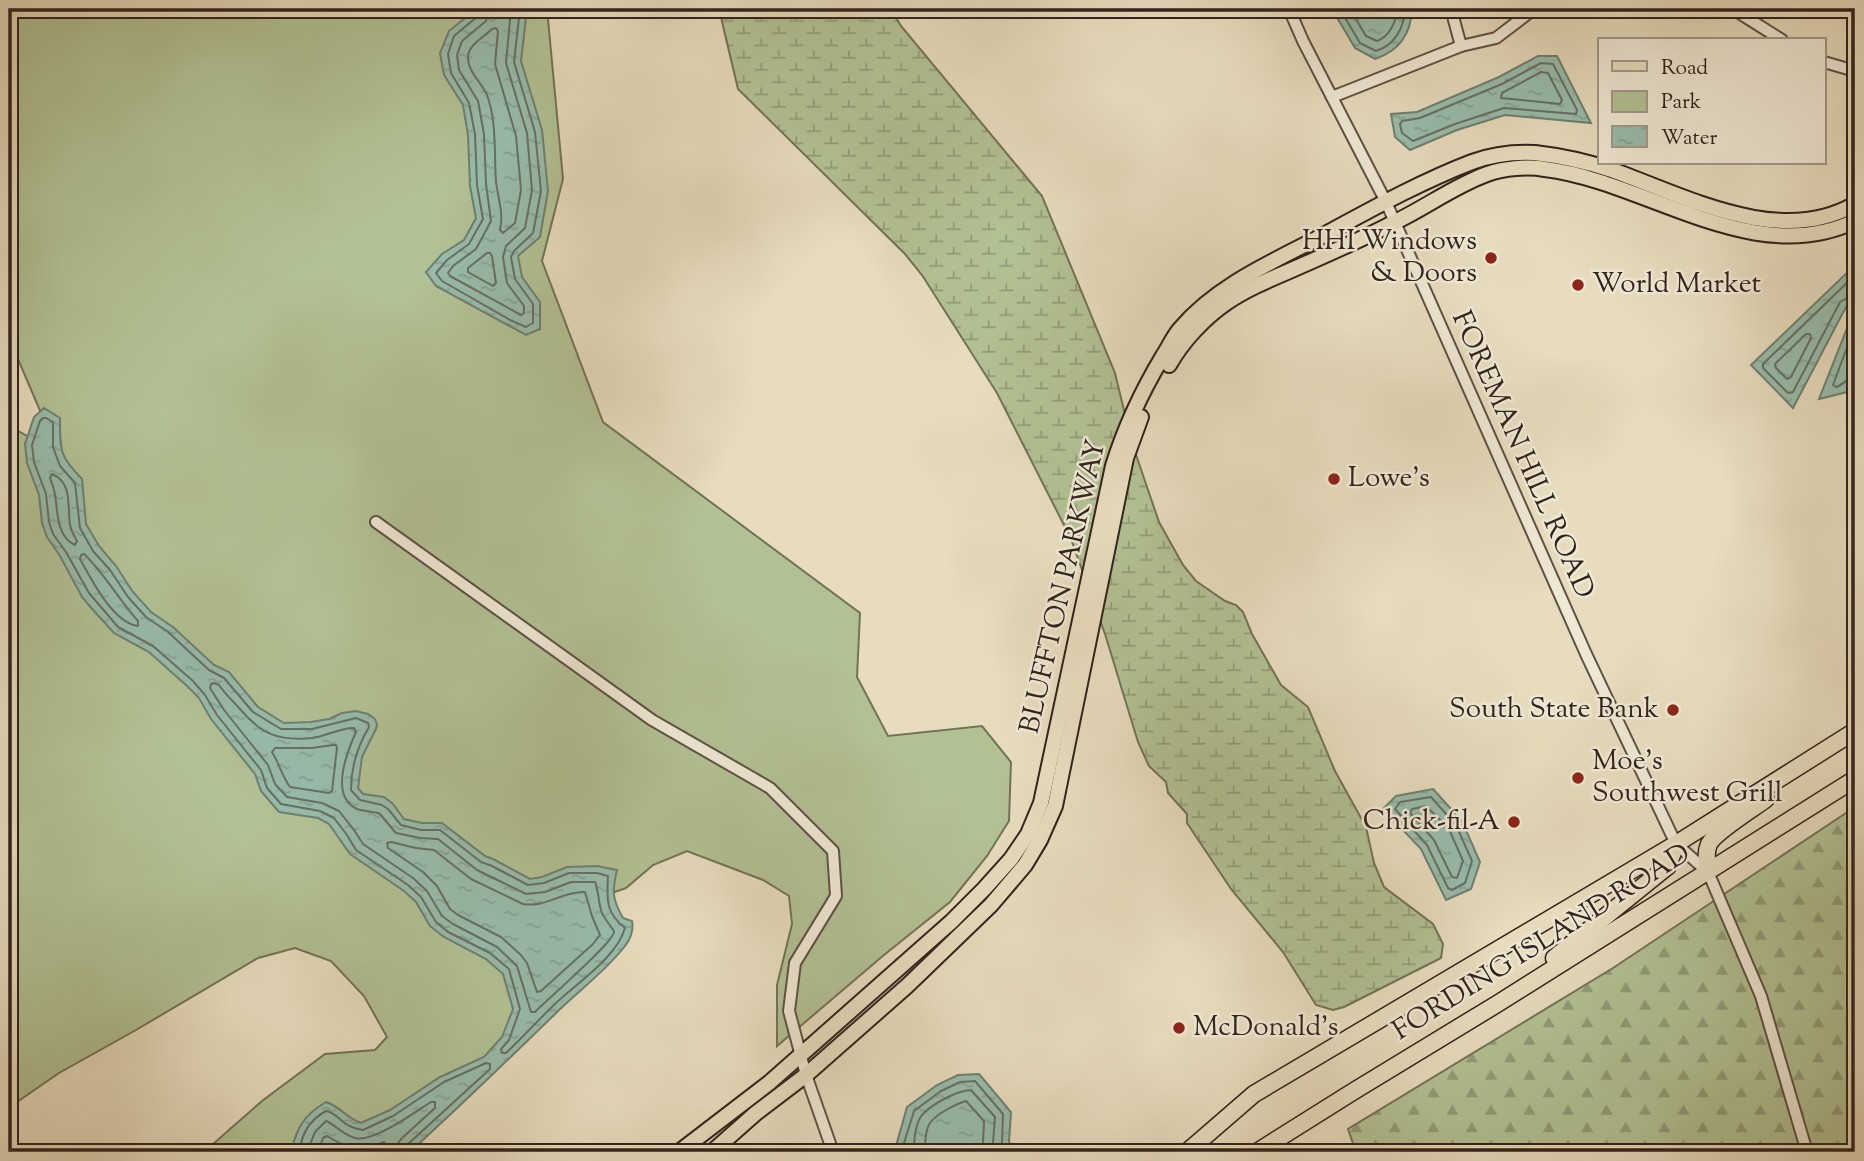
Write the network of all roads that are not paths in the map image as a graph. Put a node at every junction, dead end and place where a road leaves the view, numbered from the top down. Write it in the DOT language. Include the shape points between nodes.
graph roads {
  1 [pos="1289,9"];
  2 [pos="1451,9"];
  3 [pos="1534,9"];
  4 [pos="1733,9"];
  5 [pos="1779,38"];
  6 [pos="1461,46"];
  7 [pos="1826,63"];
  8 [pos="1855,71"];
  9 [pos="1332,97"];
  10 [pos="1386,202"];
  11 [pos="1855,204"];
  12 [pos="1855,222"];
  13 [pos="1395,223"];
  14 [pos="376,522"];
  15 [pos="1855,732"];
  16 [pos="1855,779"];
  17 [pos="1676,844"];
  18 [pos="1708,872"];
  19 [pos="1497,1004"];
  20 [pos="800,1055"];
  21 [pos="806,1075"];
  22 [pos="679,1152"];
  23 [pos="712,1152"];
  24 [pos="833,1152"];
  25 [pos="1186,1152"];
  26 [pos="1257,1152"];
  27 [pos="1807,1152"];
  1 -- 9 [label="street, FOREMAN HILL ROAD"];
  2 -- 6 [label="street"];
  3 -- 6 [label="street" via="1496,38"];
  4 -- 5 [label="street"];
  6 -- 9 [label="street"];
  7 -- 8 [label="street"];
  9 -- 10 [label="street, FOREMAN HILL ROAD"];
  10 -- 11 [label="main road, BLUFFTON PARKWAY" via="1474,162 1532,153 1610,170 1729,213 1767,221 1824,216"];
  10 -- 13 [label="street, FOREMAN HILL ROAD"];
  10 -- 20 [label="main road, BLUFFTON PARKWAY" via="1243,278 1201,307 1179,330 1135,407 1113,466 1041,803 1028,834 1011,859 951,922"];
  12 -- 13 [label="main road, BLUFFTON PARKWAY" via="1816,234 1745,231 1605,182 1542,168 1488,174"];
  13 -- 17 [label="street, FOREMAN HILL ROAD" via="1580,642"];
  13 -- 21 [label="main road, BLUFFTON PARKWAY" via="1248,290 1225,304 1175,355 1137,424 1126,458 1055,806 1040,840 990,905"];
  14 -- 20 [label="street" via="652,720 770,788 833,851 836,896 795,963 789,1011"];
  15 -- 17 [label="highway, FORDING ISLAND ROAD"];
  15 -- 18 [label="highway" via="1710,841"];
  16 -- 18 [label="highway, FORDING ISLAND ROAD"];
  17 -- 18 [label="street, FOREMAN HILL ROAD"];
  17 -- 19 [label="highway" via="1668,866"];
  17 -- 25 [label="highway, FORDING ISLAND ROAD" via="1254,1094"];
  18 -- 19 [label="highway, FORDING ISLAND ROAD"];
  18 -- 27 [label="street" via="1761,996"];
  19 -- 26 [label="highway, FORDING ISLAND ROAD"];
  20 -- 21 [label="street"];
  20 -- 22 [label="main road, BLUFFTON PARKWAY"];
  21 -- 23 [label="main road, BLUFFTON PARKWAY"];
  21 -- 24 [label="street"];
}
